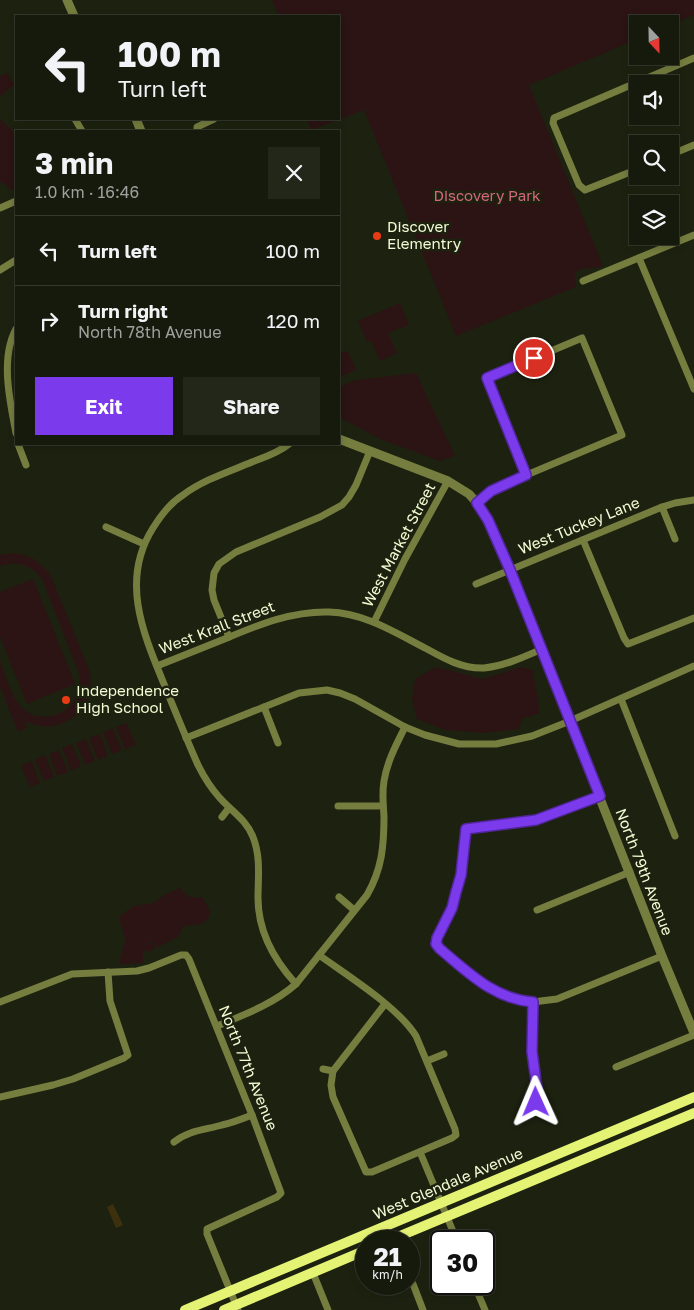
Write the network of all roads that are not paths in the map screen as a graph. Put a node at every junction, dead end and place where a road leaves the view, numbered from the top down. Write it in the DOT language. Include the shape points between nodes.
graph roads {
  1 [pos="67,0"];
  2 [pos="74,15"];
  3 [pos="694,58"];
  4 [pos="212,120"];
  5 [pos="197,129"];
  6 [pos="694,145"];
  7 [pos="679,151"];
  8 [pos="629,173"];
  9 [pos="15,201"];
  10 [pos="0,208"];
  11 [pos="694,235"];
  12 [pos="639,258"];
  13 [pos="15,261"];
  14 [pos="0,270"];
  15 [pos="583,281"];
  16 [pos="15,331"];
  17 [pos="694,389"];
  18 [pos="14,407"];
  19 [pos="15,420"];
  20 [pos="340,439"];
  21 [pos="18,445"];
  22 [pos="288,445"];
  23 [pos="370,451"];
  24 [pos="26,465"];
  25 [pos="526,475"];
  26 [pos="448,481"];
  27 [pos="694,500"];
  28 [pos="477,503"];
  29 [pos="662,507"];
  30 [pos="106,526"];
  31 [pos="675,539"];
  32 [pos="583,540"];
  33 [pos="144,544"];
  34 [pos="510,570"];
  35 [pos="476,584"];
  36 [pos="694,618"];
  37 [pos="374,622"];
  38 [pos="229,637"];
  39 [pos="542,649"];
  40 [pos="157,666"];
  41 [pos="694,666"];
  42 [pos="621,699"];
  43 [pos="264,707"];
  44 [pos="570,722"];
  45 [pos="405,727"];
  46 [pos="186,738"];
  47 [pos="278,743"];
  48 [pos="600,796"];
  49 [pos="338,806"];
  50 [pos="383,806"];
  51 [pos="229,808"];
  52 [pos="222,817"];
  53 [pos="675,836"];
  54 [pos="630,872"];
  55 [pos="339,896"];
  56 [pos="354,910"];
  57 [pos="537,910"];
  58 [pos="319,955"];
  59 [pos="662,956"];
  60 [pos="108,972"];
  61 [pos="296,984"];
  62 [pos="0,1002"];
  63 [pos="533,1002"];
  64 [pos="385,1004"];
  65 [pos="217,1026"];
  66 [pos="694,1034"];
  67 [pos="444,1054"];
  68 [pos="427,1061"];
  69 [pos="616,1067"];
  70 [pos="323,1069"];
  71 [pos="333,1072"];
  72 [pos="0,1097"];
  73 [pos="694,1097"];
  74 [pos="536,1102"];
  75 [pos="694,1113"];
  76 [pos="252,1115"];
  77 [pos="174,1142"];
  78 [pos="420,1152"];
  79 [pos="442,1202"];
  80 [pos="447,1216"];
  81 [pos="414,1230"];
  82 [pos="453,1230"];
  83 [pos="355,1255"];
  84 [pos="313,1273"];
  85 [pos="230,1291"];
  86 [pos="417,1295"];
  87 [pos="479,1295"];
  88 [pos="237,1308"];
  89 [pos="185,1310"];
  90 [pos="224,1310"];
  91 [pos="328,1310"];
  92 [pos="423,1310"];
  93 [pos="485,1310"];
  1 -- 2 [label="street"];
  3 -- 8 [label="street" via="554,118 553,124 579,185 585,190"];
  4 -- 5 [label="street"];
  6 -- 7 [label="street"];
  9 -- 10 [label="street"];
  11 -- 12 [label="street"];
  12 -- 15 [label="street"];
  12 -- 17 [label="street"];
  13 -- 14 [label="street"];
  16 -- 18 [label="street" via="4,365 6,385"];
  18 -- 19 [label="street"];
  20 -- 23 [label="street, North 79th Avenue"];
  21 -- 24 [label="street"];
  22 -- 33 [label="street" via="184,494 159,518"];
  23 -- 26 [label="street, North 79th Avenue"];
  23 -- 38 [label="street" via="356,485 342,504 236,552 226,558 214,573 214,600"];
  25 -- 25 [label="street" via="487,378 582,338 622,434"];
  25 -- 28 [label="street" via="491,491"];
  26 -- 28 [label="street, North 79th Avenue"];
  26 -- 37 [label="street, West Market Street"];
  27 -- 29 [label="street, West Tuckey Lane"];
  28 -- 34 [label="street, North 79th Avenue"];
  29 -- 31 [label="street"];
  29 -- 32 [label="street, West Tuckey Lane"];
  30 -- 33 [label="street"];
  32 -- 34 [label="street, West Tuckey Lane"];
  32 -- 36 [label="street" via="628,644"];
  33 -- 40 [label="street" via="137,567 136,600"];
  34 -- 35 [label="street, West Tuckey Lane"];
  34 -- 39 [label="street, North 79th Avenue"];
  37 -- 38 [label="street, West Krall Street" via="350,615 312,612 280,618"];
  37 -- 39 [label="street, West Krall Street" via="442,657 469,667 500,665"];
  38 -- 40 [label="street, West Krall Street"];
  39 -- 44 [label="street, North 79th Avenue"];
  40 -- 46 [label="street"];
  41 -- 42 [label="street"];
  42 -- 44 [label="street"];
  42 -- 53 [label="street"];
  43 -- 45 [label="street" via="299,693 327,690 355,699"];
  43 -- 46 [label="street"];
  43 -- 47 [label="street"];
  44 -- 45 [label="street" via="513,741 477,745 443,741"];
  44 -- 48 [label="street, North 79th Avenue"];
  45 -- 50 [label="street" via="388,762"];
  46 -- 51 [label="street" via="207,783"];
  48 -- 54 [label="street, North 79th Avenue"];
  48 -- 63 [label="street" via="536,820 466,829 459,884 436,944 498,993 515,1000"];
  49 -- 50 [label="street"];
  50 -- 56 [label="street" via="382,860 376,879"];
  51 -- 52 [label="street"];
  51 -- 61 [label="street" via="245,823 257,850 258,901 265,938 282,968"];
  54 -- 57 [label="street"];
  54 -- 59 [label="street, North 79th Avenue"];
  55 -- 56 [label="street"];
  56 -- 58 [label="street"];
  58 -- 61 [label="street"];
  58 -- 64 [label="street"];
  59 -- 63 [label="street" via="557,998"];
  59 -- 66 [label="street, North 79th Avenue"];
  60 -- 62 [label="street" via="64,976"];
  60 -- 65 [label="street, North 77th Avenue" via="150,968 186,955"];
  60 -- 72 [label="street" via="110,1001 128,1055 73,1079"];
  61 -- 65 [label="street" via="268,1005"];
  63 -- 74 [label="street"];
  64 -- 68 [label="street" via="410,1026"];
  64 -- 71 [label="street"];
  65 -- 76 [label="street, North 77th Avenue"];
  66 -- 69 [label="street"];
  67 -- 68 [label="street"];
  68 -- 78 [label="street" via="456,1135"];
  70 -- 71 [label="street"];
  71 -- 78 [label="street" via="333,1097 366,1172"];
  73 -- 79 [label="main road, West Glendale Avenue"];
  75 -- 80 [label="main road, West Glendale Avenue"];
  76 -- 77 [label="street" via="222,1126 196,1130"];
  76 -- 85 [label="street, North 77th Avenue" via="281,1193 207,1229"];
  78 -- 79 [label="street"];
  79 -- 80 [label="street"];
  79 -- 85 [label="main road, West Glendale Avenue"];
  80 -- 81 [label="main road, West Glendale Avenue"];
  80 -- 82 [label="street"];
  83 -- 84 [label="main road"];
  84 -- 88 [label="main road"];
  84 -- 91 [label="street"];
  85 -- 88 [label="street"];
  85 -- 89 [label="main road, West Glendale Avenue"];
  86 -- 92 [label="street"];
  87 -- 93 [label="street"];
  88 -- 90 [label="main road"];
}
